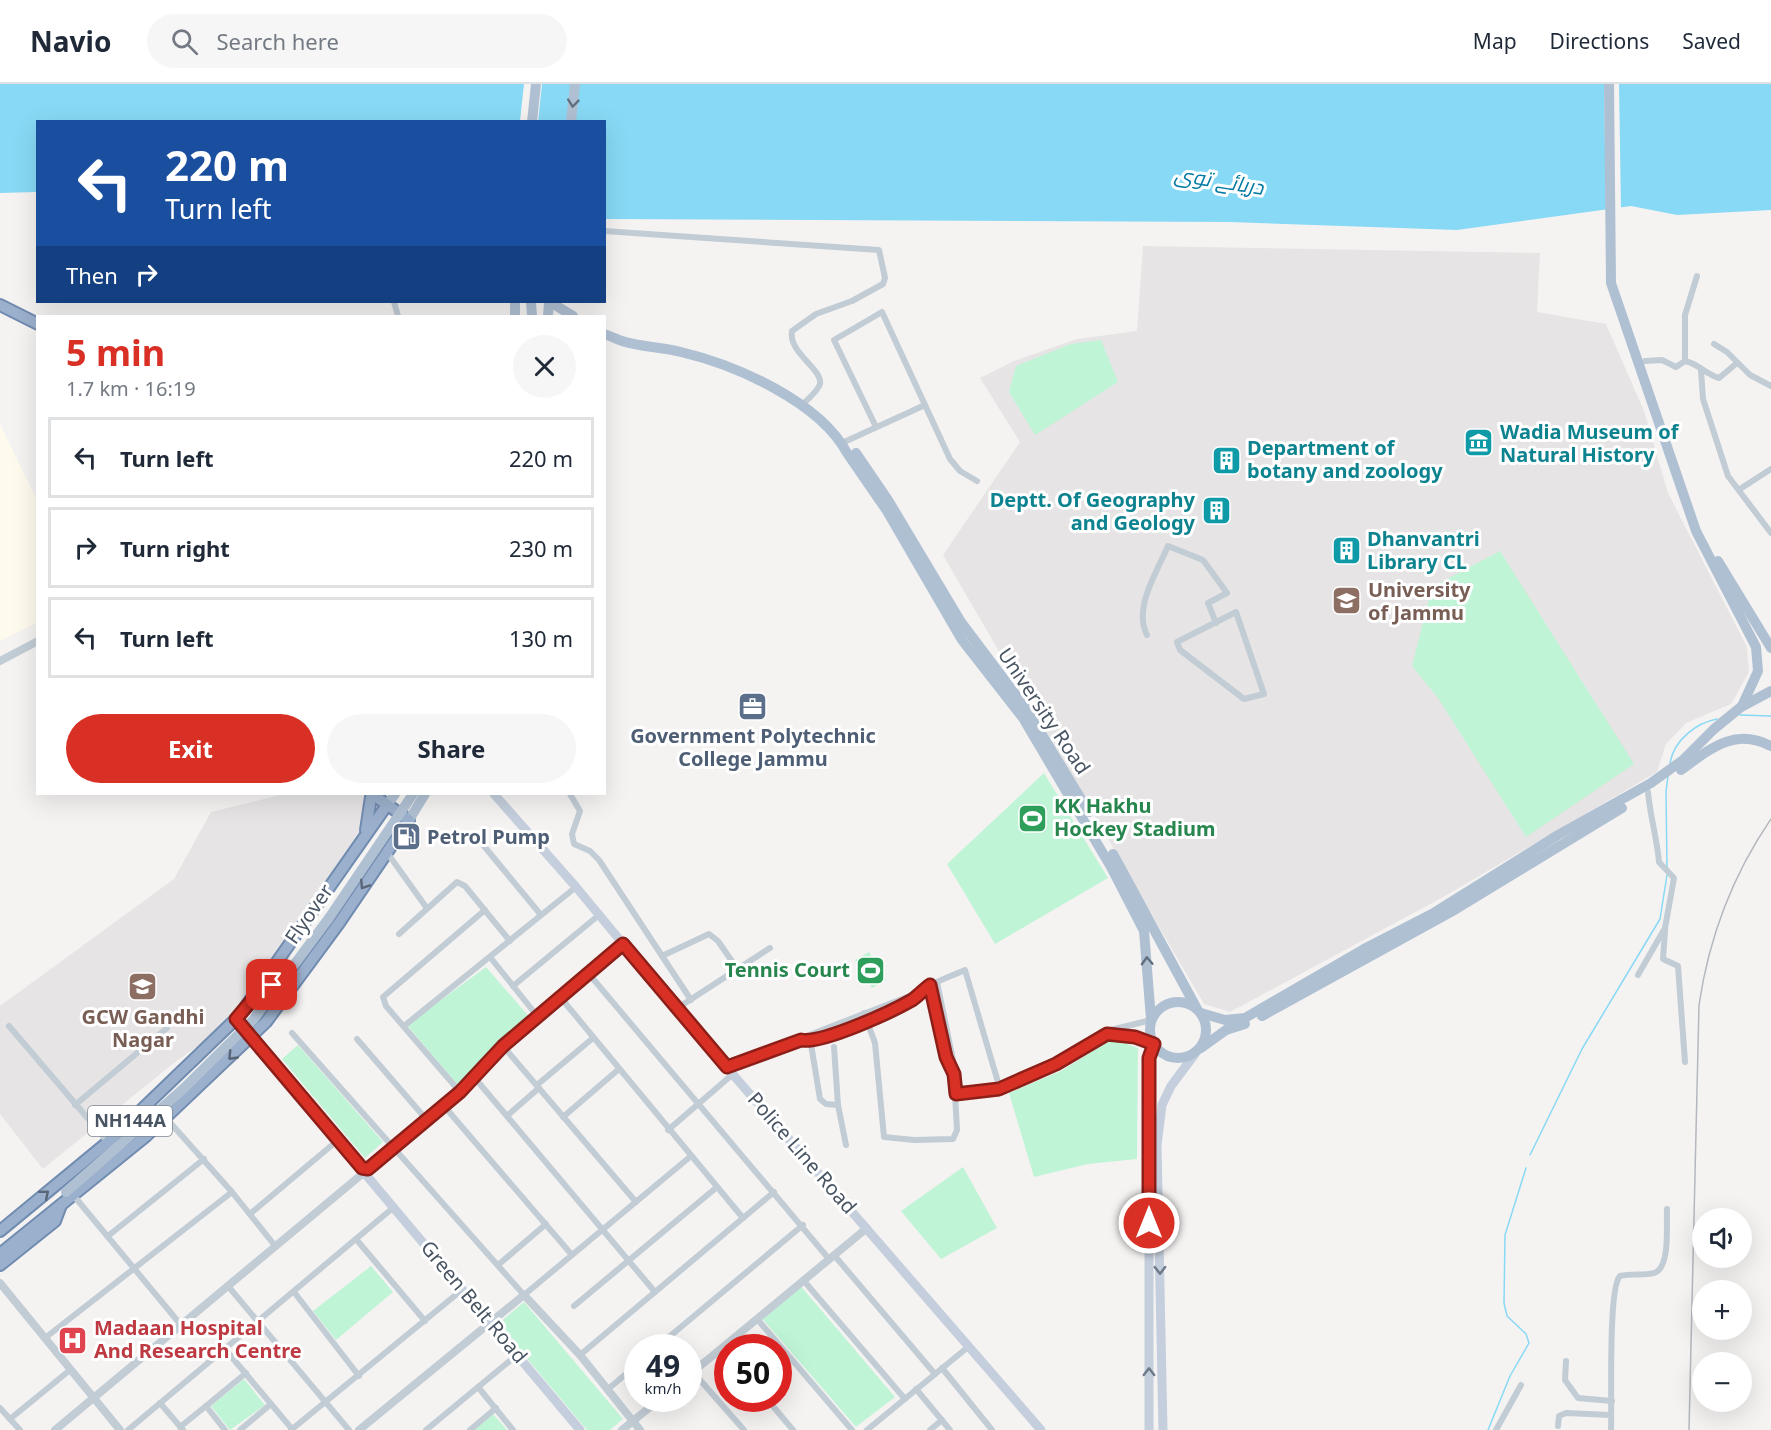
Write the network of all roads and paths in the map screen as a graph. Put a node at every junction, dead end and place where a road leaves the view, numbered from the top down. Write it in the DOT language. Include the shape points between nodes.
graph roads {
  1 [pos="530,84"];
  2 [pos="536,84"];
  3 [pos="575,84"];
  4 [pos="1609,84"];
  5 [pos="1614,84"];
  6 [pos="526,120"];
  7 [pos="532,120"];
  8 [pos="571,120"];
  9 [pos="606,231"];
  10 [pos="1613,270"];
  11 [pos="1697,276"];
  12 [pos="0,298"];
  13 [pos="551,303"];
  14 [pos="0,305"];
  15 [pos="36,315"];
  16 [pos="571,315"];
  17 [pos="36,323"];
  18 [pos="606,335"];
  19 [pos="621,341"];
  20 [pos="606,342"];
  21 [pos="1714,344"];
  22 [pos="1645,361"];
  23 [pos="1691,362"];
  24 [pos="1737,363"];
  25 [pos="1701,370"];
  26 [pos="1771,386"];
  27 [pos="924,405"];
  28 [pos="801,406"];
  29 [pos="876,427"];
  30 [pos="843,443"];
  31 [pos="1771,469"];
  32 [pos="977,481"];
  33 [pos="1740,489"];
  34 [pos="1771,533"];
  35 [pos="1216,623"];
  36 [pos="1147,635"];
  37 [pos="36,642"];
  38 [pos="1771,648"];
  39 [pos="0,661"];
  40 [pos="1771,691"];
  41 [pos="1742,706"];
  42 [pos="1723,723"];
  43 [pos="1736,738"];
  44 [pos="1771,747"];
  45 [pos="1685,763"];
  46 [pos="1657,783"];
  47 [pos="1648,792"];
  48 [pos="370,795"];
  49 [pos="394,795"];
  50 [pos="406,795"];
  51 [pos="412,795"];
  52 [pos="424,795"];
  53 [pos="495,795"];
  54 [pos="571,795"];
  55 [pos="386,806"];
  56 [pos="407,822"];
  57 [pos="474,834"];
  58 [pos="363,839"];
  59 [pos="386,851"];
  60 [pos="576,887"];
  61 [pos="426,907"];
  62 [pos="485,910"];
  63 [pos="541,915"];
  64 [pos="599,915"];
  65 [pos="1146,923"];
  66 [pos="1665,928"];
  67 [pos="399,934"];
  68 [pos="510,941"];
  69 [pos="623,944"];
  70 [pos="770,948"];
  71 [pos="662,956"];
  72 [pos="490,957"];
  73 [pos="738,970"];
  74 [pos="589,974"];
  75 [pos="1638,975"];
  76 [pos="933,984"];
  77 [pos="513,986"];
  78 [pos="561,998"];
  79 [pos="252,1000"];
  80 [pos="691,1000"];
  81 [pos="676,1009"];
  82 [pos="1199,1011"];
  83 [pos="866,1016"];
  84 [pos="538,1017"];
  85 [pos="236,1019"];
  86 [pos="1151,1020"];
  87 [pos="9,1026"];
  88 [pos="404,1026"];
  89 [pos="166,1028"];
  90 [pos="292,1033"];
  91 [pos="1107,1034"];
  92 [pos="250,1037"];
  93 [pos="357,1038"];
  94 [pos="593,1038"];
  95 [pos="810,1038"];
  96 [pos="1154,1043"];
  97 [pos="503,1046"];
  98 [pos="834,1047"];
  99 [pos="1198,1051"];
  100 [pos="1685,1062"];
  101 [pos="619,1069"];
  102 [pos="730,1071"];
  103 [pos="474,1077"];
  104 [pos="538,1087"];
  105 [pos="999,1089"];
  106 [pos="460,1092"];
  107 [pos="956,1094"];
  108 [pos="699,1104"];
  109 [pos="75,1105"];
  110 [pos="838,1105"];
  111 [pos="444,1106"];
  112 [pos="508,1116"];
  113 [pos="563,1117"];
  114 [pos="166,1118"];
  115 [pos="426,1119"];
  116 [pos="668,1130"];
  117 [pos="338,1140"];
  118 [pos="108,1142"];
  119 [pos="846,1145"];
  120 [pos="393,1148"];
  121 [pos="691,1156"];
  122 [pos="204,1160"];
  123 [pos="365,1172"];
  124 [pos="717,1187"];
  125 [pos="232,1192"];
  126 [pos="774,1192"];
  127 [pos="70,1194"];
  128 [pos="636,1202"];
  129 [pos="61,1205"];
  130 [pos="394,1207"];
  131 [pos="1667,1209"];
  132 [pos="250,1214"];
  133 [pos="47,1216"];
  134 [pos="743,1218"];
  135 [pos="546,1224"];
  136 [pos="803,1225"];
  137 [pos="867,1228"];
  138 [pos="602,1230"];
  139 [pos="0,1232"];
  140 [pos="108,1236"];
  141 [pos="356,1239"];
  142 [pos="276,1247"];
  143 [pos="0,1254"];
  144 [pos="572,1255"];
  145 [pos="831,1257"];
  146 [pos="629,1261"];
  147 [pos="0,1265"];
  148 [pos="498,1265"];
  149 [pos="136,1269"];
  150 [pos="804,1281"];
  151 [pos="0,1283"];
  152 [pos="228,1286"];
  153 [pos="464,1288"];
  154 [pos="294,1292"];
  155 [pos="655,1292"];
  156 [pos="524,1295"];
  157 [pos="574,1306"];
  158 [pos="758,1320"];
  159 [pos="425,1321"];
  160 [pos="490,1321"];
  161 [pos="258,1322"];
  162 [pos="181,1325"];
  163 [pos="673,1334"];
  164 [pos="743,1334"];
  165 [pos="45,1338"];
  166 [pos="968,1347"];
  167 [pos="225,1349"];
  168 [pos="518,1354"];
  169 [pos="580,1355"];
  170 [pos="1566,1361"];
  171 [pos="942,1368"];
  172 [pos="70,1370"];
  173 [pos="246,1373"];
  174 [pos="935,1374"];
  175 [pos="358,1376"];
  176 [pos="624,1376"];
  177 [pos="1521,1385"];
  178 [pos="702,1386"];
  179 [pos="478,1387"];
  180 [pos="608,1389"];
  181 [pos="916,1389"];
  182 [pos="95,1398"];
  183 [pos="905,1399"];
  184 [pos="1612,1401"];
  185 [pos="160,1403"];
  186 [pos="326,1403"];
  187 [pos="271,1404"];
  188 [pos="206,1406"];
  189 [pos="0,1408"];
  190 [pos="496,1408"];
  191 [pos="643,1412"];
  192 [pos="778,1412"];
  193 [pos="1611,1415"];
  194 [pos="10,1419"];
  195 [pos="942,1420"];
  196 [pos="632,1421"];
  197 [pos="1558,1426"];
  198 [pos="182,1429"];
  199 [pos="20,1430"];
  200 [pos="56,1430"];
  201 [pos="120,1430"];
  202 [pos="128,1430"];
  203 [pos="225,1430"];
  204 [pos="240,1430"];
  205 [pos="292,1430"];
  206 [pos="349,1430"];
  207 [pos="359,1430"];
  208 [pos="426,1430"];
  209 [pos="470,1430"];
  210 [pos="513,1430"];
  211 [pos="580,1430"];
  212 [pos="622,1430"];
  213 [pos="640,1430"];
  214 [pos="744,1430"];
  215 [pos="793,1430"];
  216 [pos="852,1430"];
  217 [pos="867,1430"];
  218 [pos="930,1430"];
  219 [pos="950,1430"];
  220 [pos="992,1430"];
  221 [pos="1041,1430"];
  222 [pos="1149,1430"];
  223 [pos="1163,1430"];
  224 [pos="1496,1430"];
  225 [pos="1611,1430"];
  1 -- 6 [label="main road"];
  2 -- 7 [label="main road"];
  3 -- 8 [label="main road, one-way"];
  4 -- 10 [label="main road"];
  5 -- 10 [label="main road"];
  9 -- 28 [label="street" via="877,249 883,284 816,314 792,331 792,342 820,381"];
  10 -- 22 [label="main road"];
  10 -- 41 [label="main road" via="1614,298 1696,531 1756,646 1758,670"];
  11 -- 23 [label="street" via="1685,315"];
  12 -- 15 [label="highway"];
  13 -- 16 [label="main road"];
  14 -- 17 [label="highway"];
  18 -- 19 [label="main road"];
  19 -- 20 [label="main road"];
  19 -- 28 [label="main road, University Road" via="680,352 717,364"];
  21 -- 24 [label="street"];
  22 -- 23 [label="street" via="1662,360 1676,367"];
  22 -- 38 [label="main road" via="1700,525 1725,575"];
  23 -- 25 [label="street"];
  24 -- 25 [label="street" via="1721,378"];
  24 -- 26 [label="street"];
  25 -- 33 [label="street" via="1701,389 1728,476"];
  27 -- 29 [label="street"];
  27 -- 29 [label="street" via="882,312 834,342"];
  27 -- 32 [label="street" via="956,468"];
  28 -- 30 [label="main road, University Road"];
  29 -- 30 [label="street"];
  30 -- 65 [label="main road, University Road" via="852,448 888,500 961,622 1029,714 1085,805"];
  31 -- 33 [label="street"];
  33 -- 34 [label="street"];
  35 -- 35 [label="street" via="1177,642 1180,650 1244,699 1264,694 1236,612"];
  35 -- 36 [label="street" via="1208,603 1227,593 1203,560 1168,546 1144,604 1141,625"];
  37 -- 39 [label="street"];
  40 -- 41 [label="main road"];
  41 -- 42 [label="main road"];
  42 -- 43 [label="main road"];
  42 -- 45 [label="main road"];
  43 -- 44 [label="main road" via="1757,740"];
  43 -- 45 [label="main road"];
  45 -- 46 [label="main road"];
  46 -- 47 [label="main road"];
  46 -- 82 [label="main road" via="1558,835 1432,914 1364,948 1245,1018 1226,1020"];
  47 -- 66 [label="street" via="1658,836 1659,862 1674,878"];
  47 -- 99 [label="main road" via="1456,909 1256,1019 1226,1030"];
  48 -- 55 [label="highway"];
  48 -- 58 [label="highway"];
  49 -- 55 [label="main road"];
  50 -- 79 [label="main road, Flyover, bridge" via="325,915 272,985"];
  51 -- 127 [label="main road, Flyover, bridge" via="329,918 253,1020"];
  52 -- 56 [label="main road"];
  53 -- 60 [label="main road, Police Line Road"];
  54 -- 71 [label="street" via="580,811 573,842 599,860"];
  55 -- 56 [label="highway"];
  55 -- 58 [label="highway, NH144A"];
  56 -- 59 [label="highway, NH144A"];
  57 -- 63 [label="street"];
  58 -- 79 [label="highway, NH144A"];
  59 -- 61 [label="street"];
  59 -- 92 [label="highway, NH144A, one-way" via="339,923 266,1022"];
  60 -- 63 [label="street"];
  60 -- 64 [label="main road, Police Line Road"];
  61 -- 62 [label="street" via="457,882"];
  61 -- 67 [label="street"];
  62 -- 68 [label="street"];
  62 -- 88 [label="street" via="383,997"];
  63 -- 68 [label="street"];
  64 -- 69 [label="main road, Police Line Road"];
  64 -- 77 [label="street"];
  65 -- 82 [label="main road, University Road"];
  86 -- 65 [label="main road, University Road, one-way"];
  66 -- 75 [label="street"];
  66 -- 100 [label="street" via="1664,959 1678,966"];
  68 -- 72 [label="street"];
  69 -- 74 [label="street"];
  69 -- 81 [label="main road, Police Line Road"];
  70 -- 73 [label="street"];
  71 -- 73 [label="street" via="709,934"];
  71 -- 80 [label="street"];
  72 -- 77 [label="street"];
  72 -- 88 [label="street"];
  73 -- 80 [label="street"];
  74 -- 78 [label="street"];
  74 -- 108 [label="street"];
  76 -- 83 [label="street"];
  76 -- 105 [label="street" via="965,970"];
  76 -- 107 [label="street"];
  77 -- 84 [label="street"];
  78 -- 84 [label="street"];
  78 -- 94 [label="street"];
  79 -- 85 [label="highway, NH144A"];
  80 -- 81 [label="street"];
  81 -- 102 [label="main road, Police Line Road"];
  82 -- 86 [label="main road" via="1187,1004 1172,1003 1158,1010"];
  82 -- 99 [label="main road" via="1207,1030"];
  83 -- 95 [label="street"];
  83 -- 107 [label="street" via="875,1043 884,1137 953,1139 957,1130"];
  84 -- 97 [label="street"];
  85 -- 92 [label="main road, Green Belt Road"];
  85 -- 118 [label="highway, NH144A"];
  86 -- 91 [label="street"];
  86 -- 96 [label="main road"];
  87 -- 109 [label="street"];
  88 -- 106 [label="street"];
  89 -- 109 [label="street"];
  90 -- 120 [label="street"];
  91 -- 96 [label="street"];
  91 -- 105 [label="street" via="1056,1064"];
  92 -- 114 [label="highway, NH144A, one-way"];
  92 -- 117 [label="main road, Green Belt Road"];
  93 -- 115 [label="street"];
  94 -- 101 [label="street"];
  94 -- 104 [label="street"];
  95 -- 102 [label="street"];
  95 -- 110 [label="street" via="820,1099"];
  96 -- 99 [label="main road" via="1170,1057 1181,1058"];
  222 -- 96 [label="main road, one-way" via="1149,1058"];
  97 -- 103 [label="street"];
  97 -- 104 [label="street"];
  98 -- 110 [label="street"];
  99 -- 223 [label="main road, one-way" via="1171,1086 1162,1106 1158,1136"];
  101 -- 113 [label="street"];
  101 -- 116 [label="street"];
  102 -- 108 [label="street"];
  102 -- 137 [label="main road, Police Line Road"];
  103 -- 106 [label="street"];
  103 -- 112 [label="street"];
  104 -- 112 [label="street"];
  104 -- 113 [label="street"];
  105 -- 107 [label="street"];
  106 -- 111 [label="street"];
  108 -- 116 [label="street"];
  108 -- 126 [label="street"];
  109 -- 118 [label="street"];
  110 -- 119 [label="street"];
  111 -- 115 [label="street"];
  111 -- 135 [label="street"];
  112 -- 138 [label="street"];
  113 -- 128 [label="street"];
  114 -- 122 [label="street"];
  114 -- 127 [label="highway, NH144A"];
  115 -- 120 [label="street"];
  116 -- 121 [label="street"];
  117 -- 123 [label="main road, Green Belt Road"];
  117 -- 132 [label="street"];
  139 -- 118 [label="highway, NH144A, one-way"];
  120 -- 123 [label="street"];
  120 -- 148 [label="street"];
  121 -- 124 [label="street"];
  121 -- 128 [label="street"];
  122 -- 125 [label="street"];
  122 -- 140 [label="street"];
  123 -- 130 [label="main road, Green Belt Road"];
  123 -- 142 [label="street"];
  124 -- 134 [label="street"];
  124 -- 146 [label="street"];
  125 -- 132 [label="street"];
  125 -- 149 [label="street"];
  126 -- 134 [label="street"];
  126 -- 136 [label="street"];
  127 -- 129 [label="highway, NH144A"];
  127 -- 133 [label="main road, Flyover"];
  127 -- 140 [label="street"];
  128 -- 138 [label="street"];
  129 -- 133 [label="highway, NH144A"];
  129 -- 147 [label="highway" via="55,1221"];
  130 -- 141 [label="street"];
  130 -- 153 [label="main road, Green Belt Road"];
  131 -- 184 [label="street" via="1665,1257 1660,1269 1654,1273 1625,1274 1617,1279 1612,1310"];
  132 -- 142 [label="street"];
  133 -- 143 [label="highway, NH144A"];
  134 -- 155 [label="street"];
  135 -- 144 [label="street"];
  135 -- 148 [label="street"];
  136 -- 145 [label="street"];
  136 -- 163 [label="street"];
  137 -- 145 [label="street"];
  137 -- 166 [label="main road, Police Line Road"];
  138 -- 144 [label="street"];
  138 -- 146 [label="street"];
  140 -- 149 [label="street"];
  141 -- 154 [label="street"];
  141 -- 159 [label="street"];
  142 -- 152 [label="street"];
  144 -- 156 [label="street"];
  145 -- 150 [label="street"];
  145 -- 174 [label="street"];
  146 -- 155 [label="street"];
  146 -- 157 [label="street"];
  148 -- 156 [label="street"];
  149 -- 162 [label="street"];
  149 -- 165 [label="street"];
  150 -- 158 [label="street"];
  150 -- 183 [label="street"];
  151 -- 165 [label="street"];
  152 -- 161 [label="street"];
  152 -- 162 [label="street"];
  153 -- 159 [label="street"];
  153 -- 160 [label="main road, Green Belt Road"];
  154 -- 161 [label="street"];
  154 -- 175 [label="street"];
  155 -- 169 [label="street"];
  156 -- 160 [label="street"];
  156 -- 169 [label="street"];
  158 -- 164 [label="street"];
  158 -- 216 [label="street"];
  159 -- 175 [label="street"];
  160 -- 168 [label="main road, Green Belt Road"];
  160 -- 207 [label="street"];
  161 -- 167 [label="street"];
  161 -- 186 [label="street"];
  162 -- 182 [label="street"];
  165 -- 172 [label="street"];
  166 -- 171 [label="street"];
  166 -- 221 [label="main road, Police Line Road"];
  167 -- 173 [label="street"];
  167 -- 185 [label="street"];
  168 -- 179 [label="street"];
  168 -- 211 [label="main road, Green Belt Road"];
  169 -- 180 [label="street"];
  170 -- 184 [label="street" via="1565,1380 1578,1398"];
  171 -- 174 [label="street"];
  171 -- 220 [label="street"];
  172 -- 182 [label="street"];
  172 -- 194 [label="street"];
  173 -- 187 [label="street"];
  173 -- 188 [label="street"];
  174 -- 181 [label="street"];
  175 -- 186 [label="street"];
  176 -- 180 [label="street"];
  177 -- 224 [label="street"];
  178 -- 214 [label="street"];
  179 -- 190 [label="street"];
  179 -- 208 [label="street"];
  180 -- 196 [label="street"];
  181 -- 183 [label="street"];
  181 -- 195 [label="street"];
  182 -- 200 [label="street"];
  182 -- 201 [label="street"];
  183 -- 217 [label="street"];
  184 -- 193 [label="street"];
  185 -- 198 [label="street"];
  185 -- 202 [label="street"];
  186 -- 205 [label="street"];
  186 -- 206 [label="street"];
  187 -- 204 [label="street"];
  187 -- 205 [label="street"];
  188 -- 198 [label="street"];
  188 -- 203 [label="street"];
  189 -- 194 [label="street"];
  190 -- 209 [label="street"];
  190 -- 210 [label="street"];
  191 -- 196 [label="street"];
  192 -- 215 [label="street"];
  193 -- 197 [label="street" via="1566,1413 1559,1416"];
  193 -- 225 [label="street"];
  194 -- 199 [label="street"];
  195 -- 218 [label="street"];
  195 -- 219 [label="street"];
  196 -- 212 [label="street"];
  196 -- 213 [label="street"];
}
